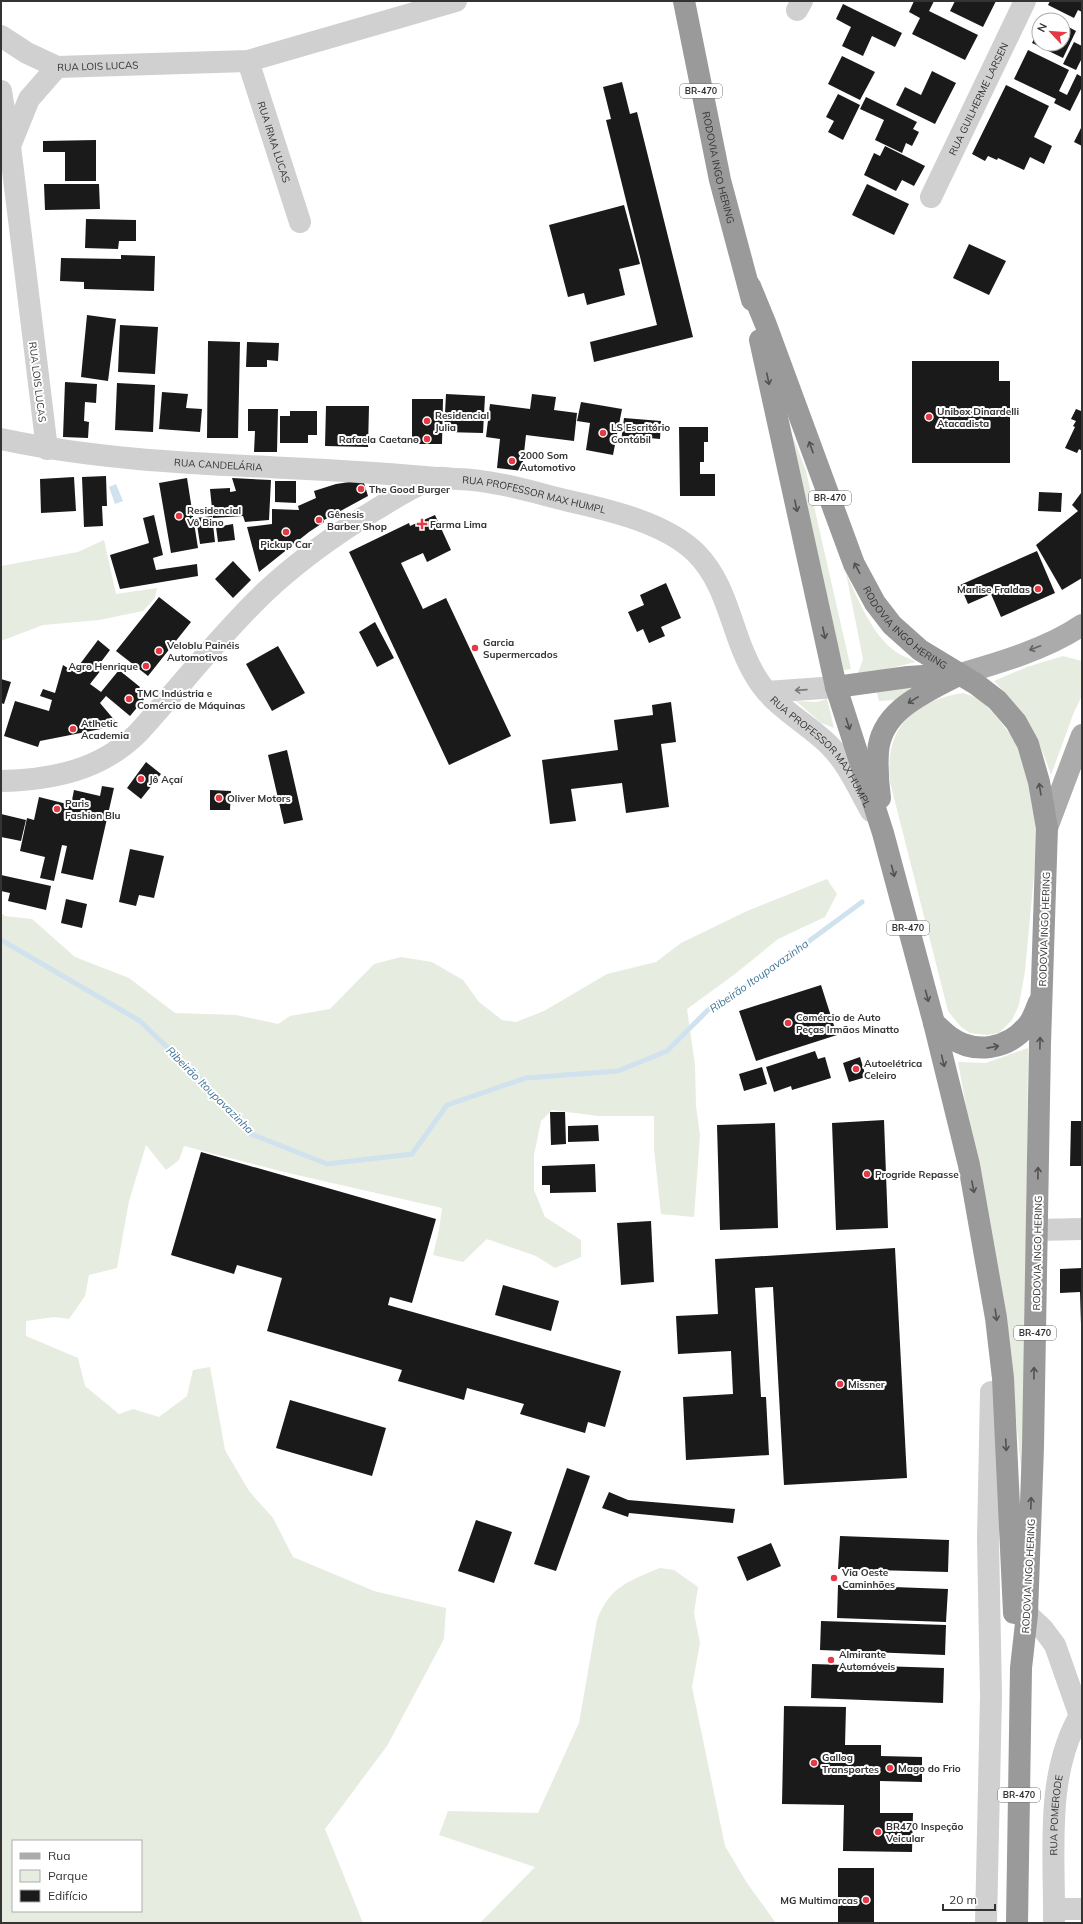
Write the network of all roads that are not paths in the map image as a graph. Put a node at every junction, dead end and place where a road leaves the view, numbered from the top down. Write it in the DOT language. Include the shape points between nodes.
graph roads {
  1 [pos="456,1"];
  2 [pos="684,1"];
  3 [pos="1025,1"];
  4 [pos="430,4"];
  5 [pos="1,36"];
  6 [pos="248,61"];
  7 [pos="57,67"];
  8 [pos="1,91"];
  9 [pos="10,146"];
  10 [pos="6,169"];
  11 [pos="931,197"];
  12 [pos="300,222"];
  13 [pos="750,286"];
  14 [pos="1,439"];
  15 [pos="47,449"];
  16 [pos="437,478"];
  17 [pos="1076,636"];
  18 [pos="960,674"];
  19 [pos="836,687"];
  20 [pos="767,692"];
  21 [pos="1082,735"];
  22 [pos="1076,762"];
  23 [pos="1,781"];
  24 [pos="1047,828"];
  25 [pos="883,833"];
  26 [pos="1042,997"];
  27 [pos="934,1023"];
  28 [pos="1082,1229"];
  29 [pos="1037,1230"];
  30 [pos="991,1392"];
  31 [pos="1027,1614"];
  32 [pos="1022,1668"];
  33 [pos="1081,1714"];
  34 [pos="1082,1909"];
  35 [pos="1054,1916"];
  36 [pos="986,1923"];
  37 [pos="1017,1923"];
  1 -- 4 [label="street, RUA LOIS LUCAS"];
  2 -- 13 [label="highway, RODOVIA INGO HERING / BR-470" via="720,180"];
  3 -- 11 [label="street, RUA GUILHERME LARSEN"];
  4 -- 6 [label="street, RUA LOIS LUCAS"];
  5 -- 7 [label="street" via="27,54"];
  6 -- 7 [label="street, RUA LOIS LUCAS"];
  6 -- 12 [label="street, RUA IRMA LUCAS"];
  7 -- 9 [label="street, RUA LOIS LUCAS" via="29,99"];
  8 -- 9 [label="street"];
  9 -- 10 [label="street, RUA LOIS LUCAS"];
  10 -- 15 [label="street, RUA LOIS LUCAS"];
  18 -- 13 [label="highway, RODOVIA INGO HERING / BR-470, one-way" via="920,650 892,625 875,603 854,564"];
  13 -- 19 [label="highway, RODOVIA INGO HERING / BR-470, one-way"];
  14 -- 15 [label="street, RUA CANDELÁRIA"];
  15 -- 16 [label="street, RUA CANDELÁRIA" via="189,463"];
  16 -- 20 [label="street, RUA PROFESSOR MAX HUMPL" via="466,479 504,485 580,504 625,516 681,541 696,552 721,588 745,656"];
  16 -- 23 [label="street, RUA PROFESSOR MAX HUMPL" via="400,495 357,521 287,573 243,615 121,749 105,759 52,776"];
  17 -- 18 [label="main road, one-way"];
  18 -- 19 [label="highway" via="908,677"];
  24 -- 18 [label="highway, RODOVIA INGO HERING / BR-470, one-way" via="1039,782 1028,744 1016,722 997,700"];
  18 -- 25 [label="highway, one-way" via="896,712 882,735 878,750 878,778"];
  19 -- 20 [label="street, RUA PROFESSOR MAX HUMPL, one-way"];
  19 -- 25 [label="highway, RODOVIA INGO HERING / BR-470, one-way"];
  20 -- 25 [label="street, RUA PROFESSOR MAX HUMPL" via="828,744 843,762"];
  21 -- 22 [label="main road"];
  22 -- 24 [label="main road"];
  24 -- 26 [label="highway, RODOVIA INGO HERING / BR-470"];
  25 -- 27 [label="highway, RODOVIA INGO HERING / BR-470, one-way"];
  27 -- 26 [label="highway, one-way" via="950,1038 967,1045 986,1048 1003,1045 1028,1026"];
  29 -- 26 [label="highway, RODOVIA INGO HERING / BR-470, one-way"];
  27 -- 32 [label="highway, RODOVIA INGO HERING / BR-470, one-way" via="969,1165 996,1318 1003,1378 1014,1615"];
  28 -- 29 [label="street"];
  31 -- 29 [label="highway, RODOVIA INGO HERING / BR-470, one-way"];
  30 -- 36 [label="street, BR-470" via="988,1539 991,1696"];
  31 -- 32 [label="highway, RODOVIA INGO HERING / BR-470"];
  31 -- 33 [label="street" via="1055,1645"];
  32 -- 37 [label="highway, RODOVIA INGO HERING / BR-470"];
  33 -- 35 [label="street, RUA POMERODE" via="1067,1745 1058,1776 1054,1837"];
  34 -- 35 [label="street"];
}
